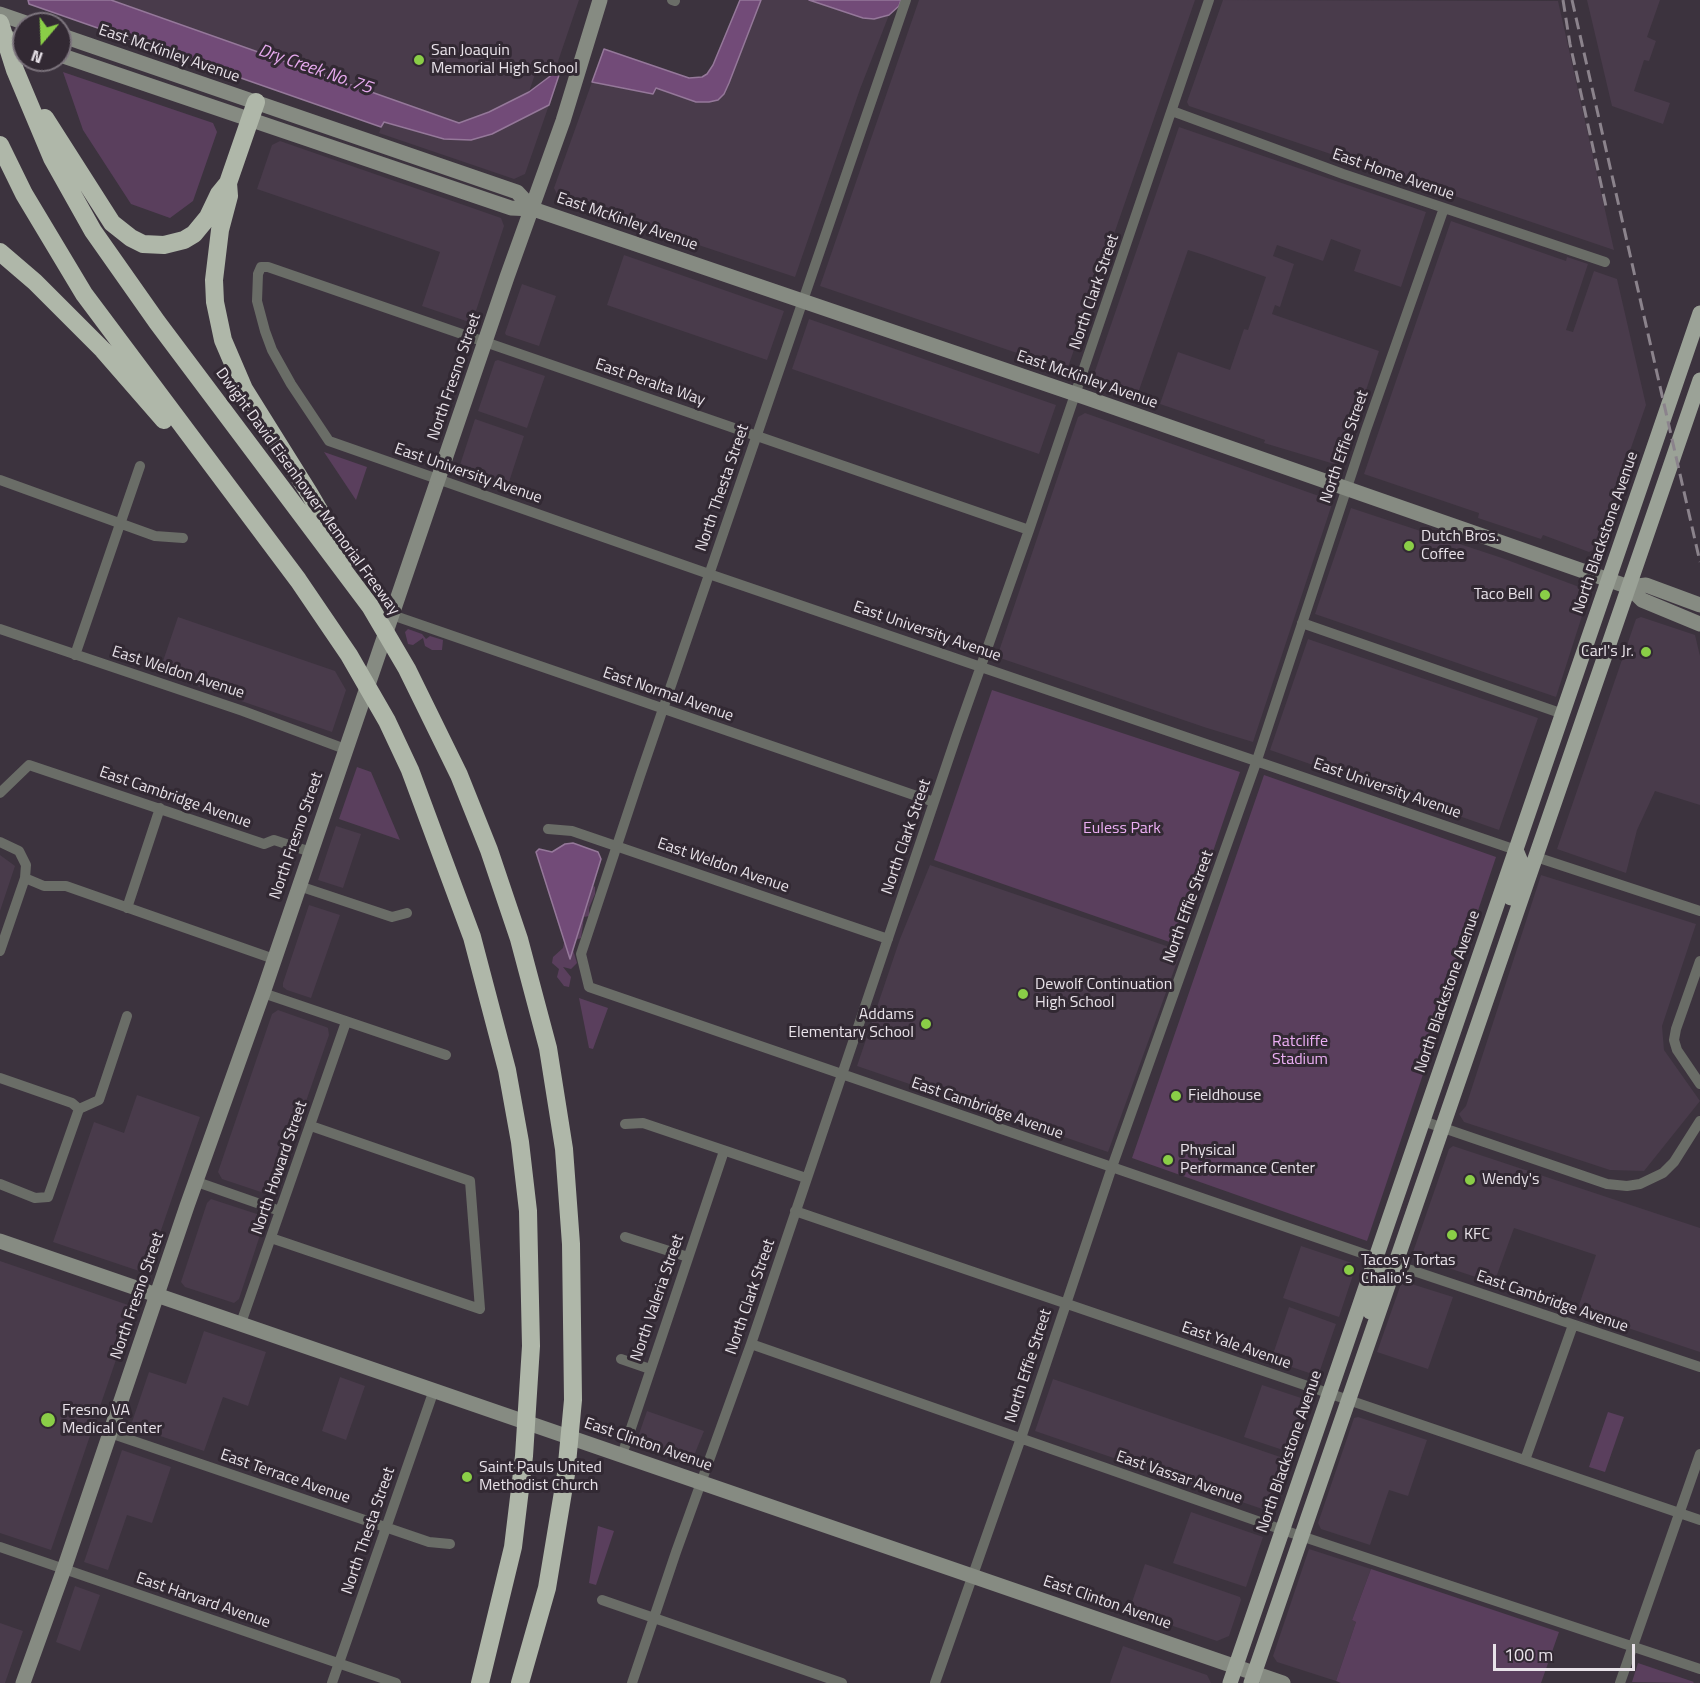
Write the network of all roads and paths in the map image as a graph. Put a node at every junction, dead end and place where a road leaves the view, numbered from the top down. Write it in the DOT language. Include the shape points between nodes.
graph roads {
  1 [pos="600,0"];
  2 [pos="906,0"];
  3 [pos="1209,0"];
  4 [pos="0,23"];
  5 [pos="72,40"];
  6 [pos="72,58"];
  7 [pos="12,61"];
  8 [pos="16,72"];
  9 [pos="16,72"];
  10 [pos="253,111"];
  11 [pos="1172,111"];
  12 [pos="0,145"];
  13 [pos="228,183"];
  14 [pos="1444,208"];
  15 [pos="533,209"];
  16 [pos="0,252"];
  17 [pos="1605,262"];
  18 [pos="803,302"];
  19 [pos="1700,313"];
  20 [pos="486,341"];
  21 [pos="1700,380"];
  22 [pos="1076,394"];
  23 [pos="756,436"];
  24 [pos="329,441"];
  25 [pos="140,466"];
  26 [pos="439,479"];
  27 [pos="0,480"];
  28 [pos="1347,489"];
  29 [pos="120,523"];
  30 [pos="1029,530"];
  31 [pos="183,538"];
  32 [pos="709,574"];
  33 [pos="298,580"];
  34 [pos="1609,580"];
  35 [pos="1629,587"];
  36 [pos="1700,605"];
  37 [pos="370,606"];
  38 [pos="392,615"];
  39 [pos="1302,623"];
  40 [pos="1700,624"];
  41 [pos="0,629"];
  42 [pos="75,655"];
  43 [pos="982,667"];
  44 [pos="663,709"];
  45 [pos="1563,714"];
  46 [pos="1553,745"];
  47 [pos="345,749"];
  48 [pos="1257,760"];
  49 [pos="0,793"];
  50 [pos="934,802"];
  51 [pos="160,808"];
  52 [pos="548,829"];
  53 [pos="1545,830"];
  54 [pos="0,842"];
  55 [pos="616,845"];
  56 [pos="1516,850"];
  57 [pos="311,852"];
  58 [pos="1536,857"];
  59 [pos="25,878"];
  60 [pos="299,886"];
  61 [pos="127,908"];
  62 [pos="1700,911"];
  63 [pos="407,913"];
  64 [pos="1512,929"];
  65 [pos="888,939"];
  66 [pos="0,951"];
  67 [pos="274,959"];
  68 [pos="1700,961"];
  69 [pos="589,987"];
  70 [pos="263,993"];
  71 [pos="127,1016"];
  72 [pos="346,1022"];
  73 [pos="446,1055"];
  74 [pos="841,1075"];
  75 [pos="0,1078"];
  76 [pos="1700,1084"];
  77 [pos="79,1109"];
  78 [pos="1700,1120"];
  79 [pos="1423,1121"];
  80 [pos="625,1124"];
  81 [pos="311,1126"];
  82 [pos="1443,1128"];
  83 [pos="724,1151"];
  84 [pos="1409,1161"];
  85 [pos="1112,1167"];
  86 [pos="806,1178"];
  87 [pos="197,1182"];
  88 [pos="0,1184"];
  89 [pos="280,1211"];
  90 [pos="795,1211"];
  91 [pos="625,1237"];
  92 [pos="271,1238"];
  93 [pos="0,1241"];
  94 [pos="688,1257"];
  95 [pos="1376,1258"];
  96 [pos="1396,1265"];
  97 [pos="157,1294"];
  98 [pos="1066,1304"];
  99 [pos="241,1323"];
  100 [pos="1573,1325"];
  101 [pos="1372,1333"];
  102 [pos="751,1344"];
  103 [pos="621,1359"];
  104 [pos="1700,1367"];
  105 [pos="650,1369"];
  106 [pos="434,1390"];
  107 [pos="1329,1394"];
  108 [pos="1349,1400"];
  109 [pos="111,1433"];
  110 [pos="1021,1438"];
  111 [pos="1700,1454"];
  112 [pos="622,1455"];
  113 [pos="1525,1460"];
  114 [pos="702,1482"];
  115 [pos="1679,1513"];
  116 [pos="1700,1520"];
  117 [pos="386,1527"];
  118 [pos="1282,1530"];
  119 [pos="1303,1537"];
  120 [pos="450,1544"];
  121 [pos="0,1547"];
  122 [pos="64,1569"];
  123 [pos="972,1576"];
  124 [pos="602,1600"];
  125 [pos="654,1618"];
  126 [pos="1633,1647"];
  127 [pos="339,1663"];
  128 [pos="1235,1666"];
  129 [pos="1700,1670"];
  130 [pos="1253,1678"];
  131 [pos="23,1683"];
  132 [pos="332,1683"];
  133 [pos="396,1683"];
  134 [pos="480,1683"];
  135 [pos="520,1683"];
  136 [pos="632,1683"];
  137 [pos="842,1683"];
  138 [pos="935,1683"];
  139 [pos="1230,1683"];
  140 [pos="1283,1683"];
  141 [pos="1620,1683"];
  1 -- 15 [label="main road, North Fresno Street"];
  2 -- 18 [label="street, North Thesta Street"];
  3 -- 11 [label="street, North Clark Street"];
  4 -- 7 [label="highway, Dwight David Eisenhower Memorial Freeway"];
  5 -- 10 [label="main road, East McKinley Avenue"];
  6 -- 10 [label="main road, East McKinley Avenue"];
  8 -- 13 [label="highway" via="104,212 131,238 154,245 184,240 208,217"];
  9 -- 37 [label="highway, Dwight David Eisenhower Memorial Freeway" via="52,158 93,231"];
  10 -- 13 [label="highway"];
  10 -- 15 [label="main road, East McKinley Avenue" via="511,208"];
  11 -- 14 [label="street, East Home Avenue"];
  11 -- 22 [label="street, North Clark Street"];
  12 -- 33 [label="highway" via="24,194 84,294"];
  13 -- 37 [label="highway" via="214,280 223,340 244,389 341,547"];
  14 -- 17 [label="street, East Home Avenue"];
  14 -- 28 [label="street, North Effie Street"];
  15 -- 18 [label="main road, East McKinley Avenue"];
  15 -- 20 [label="main road, North Fresno Street"];
  16 -- 33 [label="highway" via="103,350"];
  18 -- 22 [label="main road, East McKinley Avenue"];
  18 -- 23 [label="street, North Thesta Street"];
  19 -- 34 [label="main road, North Blackstone Avenue"];
  20 -- 23 [label="street, East Peralta Way"];
  20 -- 24 [label="street, East Peralta Way" via="261,267 256,283 264,331 291,384"];
  20 -- 26 [label="main road, North Fresno Street"];
  21 -- 35 [label="main road"];
  22 -- 28 [label="main road, East McKinley Avenue"];
  22 -- 30 [label="street, North Clark Street"];
  23 -- 30 [label="street, East Peralta Way"];
  23 -- 32 [label="street, North Thesta Street"];
  24 -- 26 [label="street, East University Avenue"];
  25 -- 29 [label="street"];
  26 -- 32 [label="street, East University Avenue"];
  26 -- 38 [label="main road, North Fresno Street"];
  27 -- 29 [label="street"];
  28 -- 34 [label="main road, East McKinley Avenue"];
  28 -- 39 [label="street, North Effie Street"];
  29 -- 31 [label="street" via="155,536"];
  29 -- 42 [label="street"];
  30 -- 43 [label="street, North Clark Street"];
  32 -- 43 [label="street, East University Avenue"];
  32 -- 44 [label="street, North Thesta Street"];
  33 -- 134 [label="highway" via="350,655 387,721 417,789 462,906 485,981 520,1142 528,1211 531,1346 524,1456 513,1547"];
  34 -- 35 [label="main road, East McKinley Avenue"];
  34 -- 45 [label="main road, North Blackstone Avenue"];
  35 -- 36 [label="main road, East McKinley Avenue" via="1646,585"];
  35 -- 40 [label="main road, East McKinley Avenue" via="1642,600"];
  35 -- 53 [label="main road"];
  37 -- 135 [label="highway, Dwight David Eisenhower Memorial Freeway" via="407,669 459,775 489,850 519,939 548,1048 564,1149 571,1244 573,1400 566,1474 547,1588"];
  38 -- 44 [label="street, East Normal Avenue"];
  38 -- 47 [label="main road, North Fresno Street"];
  39 -- 45 [label="street"];
  39 -- 48 [label="street, North Effie Street"];
  41 -- 42 [label="street, East Weldon Avenue"];
  42 -- 47 [label="street, East Weldon Avenue"];
  43 -- 48 [label="street, East University Avenue"];
  43 -- 50 [label="street, North Clark Street"];
  44 -- 50 [label="street, East Normal Avenue"];
  44 -- 55 [label="street, North Thesta Street"];
  45 -- 46 [label="main road, North Blackstone Avenue"];
  45 -- 53 [label="main road" via="1570,728 1557,768"];
  46 -- 56 [label="main road, North Blackstone Avenue"];
  46 -- 58 [label="main road" via="1544,801 1530,846"];
  47 -- 57 [label="main road, North Fresno Street"];
  48 -- 56 [label="street, East University Avenue"];
  48 -- 85 [label="street, North Effie Street"];
  49 -- 51 [label="street, East Cambridge Avenue" via="29,765"];
  50 -- 65 [label="street, North Clark Street"];
  51 -- 57 [label="street, East Cambridge Avenue" via="264,844 274,840"];
  51 -- 61 [label="street"];
  52 -- 55 [label="street, East Weldon Avenue" via="572,831"];
  53 -- 58 [label="main road"];
  54 -- 59 [label="street" via="19,851 26,865"];
  55 -- 65 [label="street, East Weldon Avenue"];
  55 -- 69 [label="street, North Thesta Street" via="581,954"];
  56 -- 64 [label="main road" via="1522,868 1510,902"];
  56 -- 79 [label="main road, North Blackstone Avenue"];
  57 -- 60 [label="main road, North Fresno Street"];
  58 -- 62 [label="street"];
  58 -- 64 [label="main road"];
  59 -- 61 [label="street" via="44,886 66,886"];
  59 -- 66 [label="street"];
  60 -- 63 [label="street" via="392,917"];
  60 -- 67 [label="main road, North Fresno Street"];
  61 -- 67 [label="street"];
  64 -- 82 [label="main road"];
  65 -- 74 [label="street, North Clark Street"];
  67 -- 70 [label="main road, North Fresno Street"];
  68 -- 76 [label="street" via="1674,1040"];
  69 -- 74 [label="street, East Cambridge Avenue"];
  70 -- 72 [label="street"];
  70 -- 87 [label="main road, North Fresno Street"];
  71 -- 77 [label="street" via="99,1100"];
  72 -- 73 [label="street"];
  72 -- 81 [label="street, North Howard Street"];
  74 -- 85 [label="street, East Cambridge Avenue"];
  74 -- 86 [label="street, North Clark Street"];
  75 -- 77 [label="street"];
  77 -- 88 [label="street" via="48,1197 35,1198"];
  78 -- 82 [label="street" via="1663,1173 1627,1186 1607,1184"];
  79 -- 82 [label="street"];
  79 -- 84 [label="main road, North Blackstone Avenue"];
  80 -- 83 [label="street" via="643,1123"];
  81 -- 89 [label="street, North Howard Street"];
  81 -- 92 [label="street" via="470,1181 480,1309"];
  82 -- 96 [label="main road"];
  83 -- 86 [label="street"];
  83 -- 94 [label="street, North Valeria Street"];
  84 -- 95 [label="main road, North Blackstone Avenue"];
  84 -- 96 [label="main road" via="1389,1251 1389,1258"];
  85 -- 95 [label="street, East Cambridge Avenue"];
  85 -- 98 [label="street, North Effie Street"];
  86 -- 90 [label="street, North Clark Street"];
  87 -- 89 [label="street"];
  87 -- 97 [label="main road, North Fresno Street"];
  89 -- 92 [label="street, North Howard Street"];
  90 -- 98 [label="street, East Yale Avenue"];
  90 -- 102 [label="street, North Clark Street"];
  91 -- 94 [label="street"];
  92 -- 99 [label="street, North Howard Street"];
  93 -- 97 [label="main road, East Clinton Avenue"];
  94 -- 105 [label="street, North Valeria Street"];
  95 -- 101 [label="main road" via="1381,1270 1368,1320"];
  95 -- 107 [label="main road, North Blackstone Avenue"];
  96 -- 100 [label="street, East Cambridge Avenue"];
  96 -- 101 [label="main road"];
  97 -- 99 [label="main road, East Clinton Avenue"];
  97 -- 109 [label="main road, North Fresno Street"];
  98 -- 107 [label="street, East Yale Avenue"];
  98 -- 110 [label="street, North Effie Street"];
  99 -- 106 [label="main road, East Clinton Avenue"];
  100 -- 104 [label="street, East Cambridge Avenue"];
  100 -- 113 [label="street"];
  101 -- 108 [label="main road"];
  102 -- 110 [label="street, East Vassar Avenue"];
  102 -- 114 [label="street, North Clark Street"];
  103 -- 105 [label="street"];
  105 -- 112 [label="street, North Valeria Street"];
  106 -- 112 [label="main road, East Clinton Avenue"];
  106 -- 117 [label="street, North Thesta Street"];
  107 -- 108 [label="street, East Yale Avenue"];
  107 -- 118 [label="main road, North Blackstone Avenue"];
  108 -- 113 [label="street, East Yale Avenue"];
  108 -- 119 [label="main road"];
  109 -- 117 [label="street, East Terrace Avenue"];
  109 -- 122 [label="main road, North Fresno Street"];
  110 -- 118 [label="street, East Vassar Avenue"];
  110 -- 123 [label="street, North Effie Street"];
  111 -- 115 [label="street"];
  112 -- 114 [label="main road, East Clinton Avenue"];
  113 -- 115 [label="street, East Yale Avenue"];
  114 -- 123 [label="main road, East Clinton Avenue"];
  114 -- 125 [label="street, North Clark Street"];
  115 -- 116 [label="street, East Yale Avenue"];
  115 -- 126 [label="street"];
  117 -- 120 [label="street, East Terrace Avenue" via="429,1542"];
  117 -- 127 [label="street, North Thesta Street"];
  118 -- 119 [label="street, East Vassar Avenue"];
  118 -- 128 [label="main road, North Blackstone Avenue"];
  119 -- 126 [label="street, East Vassar Avenue"];
  119 -- 130 [label="main road"];
  121 -- 122 [label="street, East Harvard Avenue"];
  122 -- 127 [label="street, East Harvard Avenue"];
  122 -- 131 [label="main road, North Fresno Street"];
  123 -- 128 [label="main road, East Clinton Avenue"];
  123 -- 138 [label="street, North Effie Street"];
  124 -- 125 [label="street"];
  125 -- 136 [label="street, North Clark Street"];
  125 -- 137 [label="street"];
  126 -- 129 [label="street, East Vassar Avenue"];
  126 -- 141 [label="street"];
  127 -- 132 [label="street, North Thesta Street"];
  127 -- 133 [label="street, East Harvard Avenue"];
  128 -- 130 [label="main road, East Clinton Avenue"];
  128 -- 139 [label="main road, North Blackstone Avenue"];
  130 -- 140 [label="main road, East Clinton Avenue"];
}
